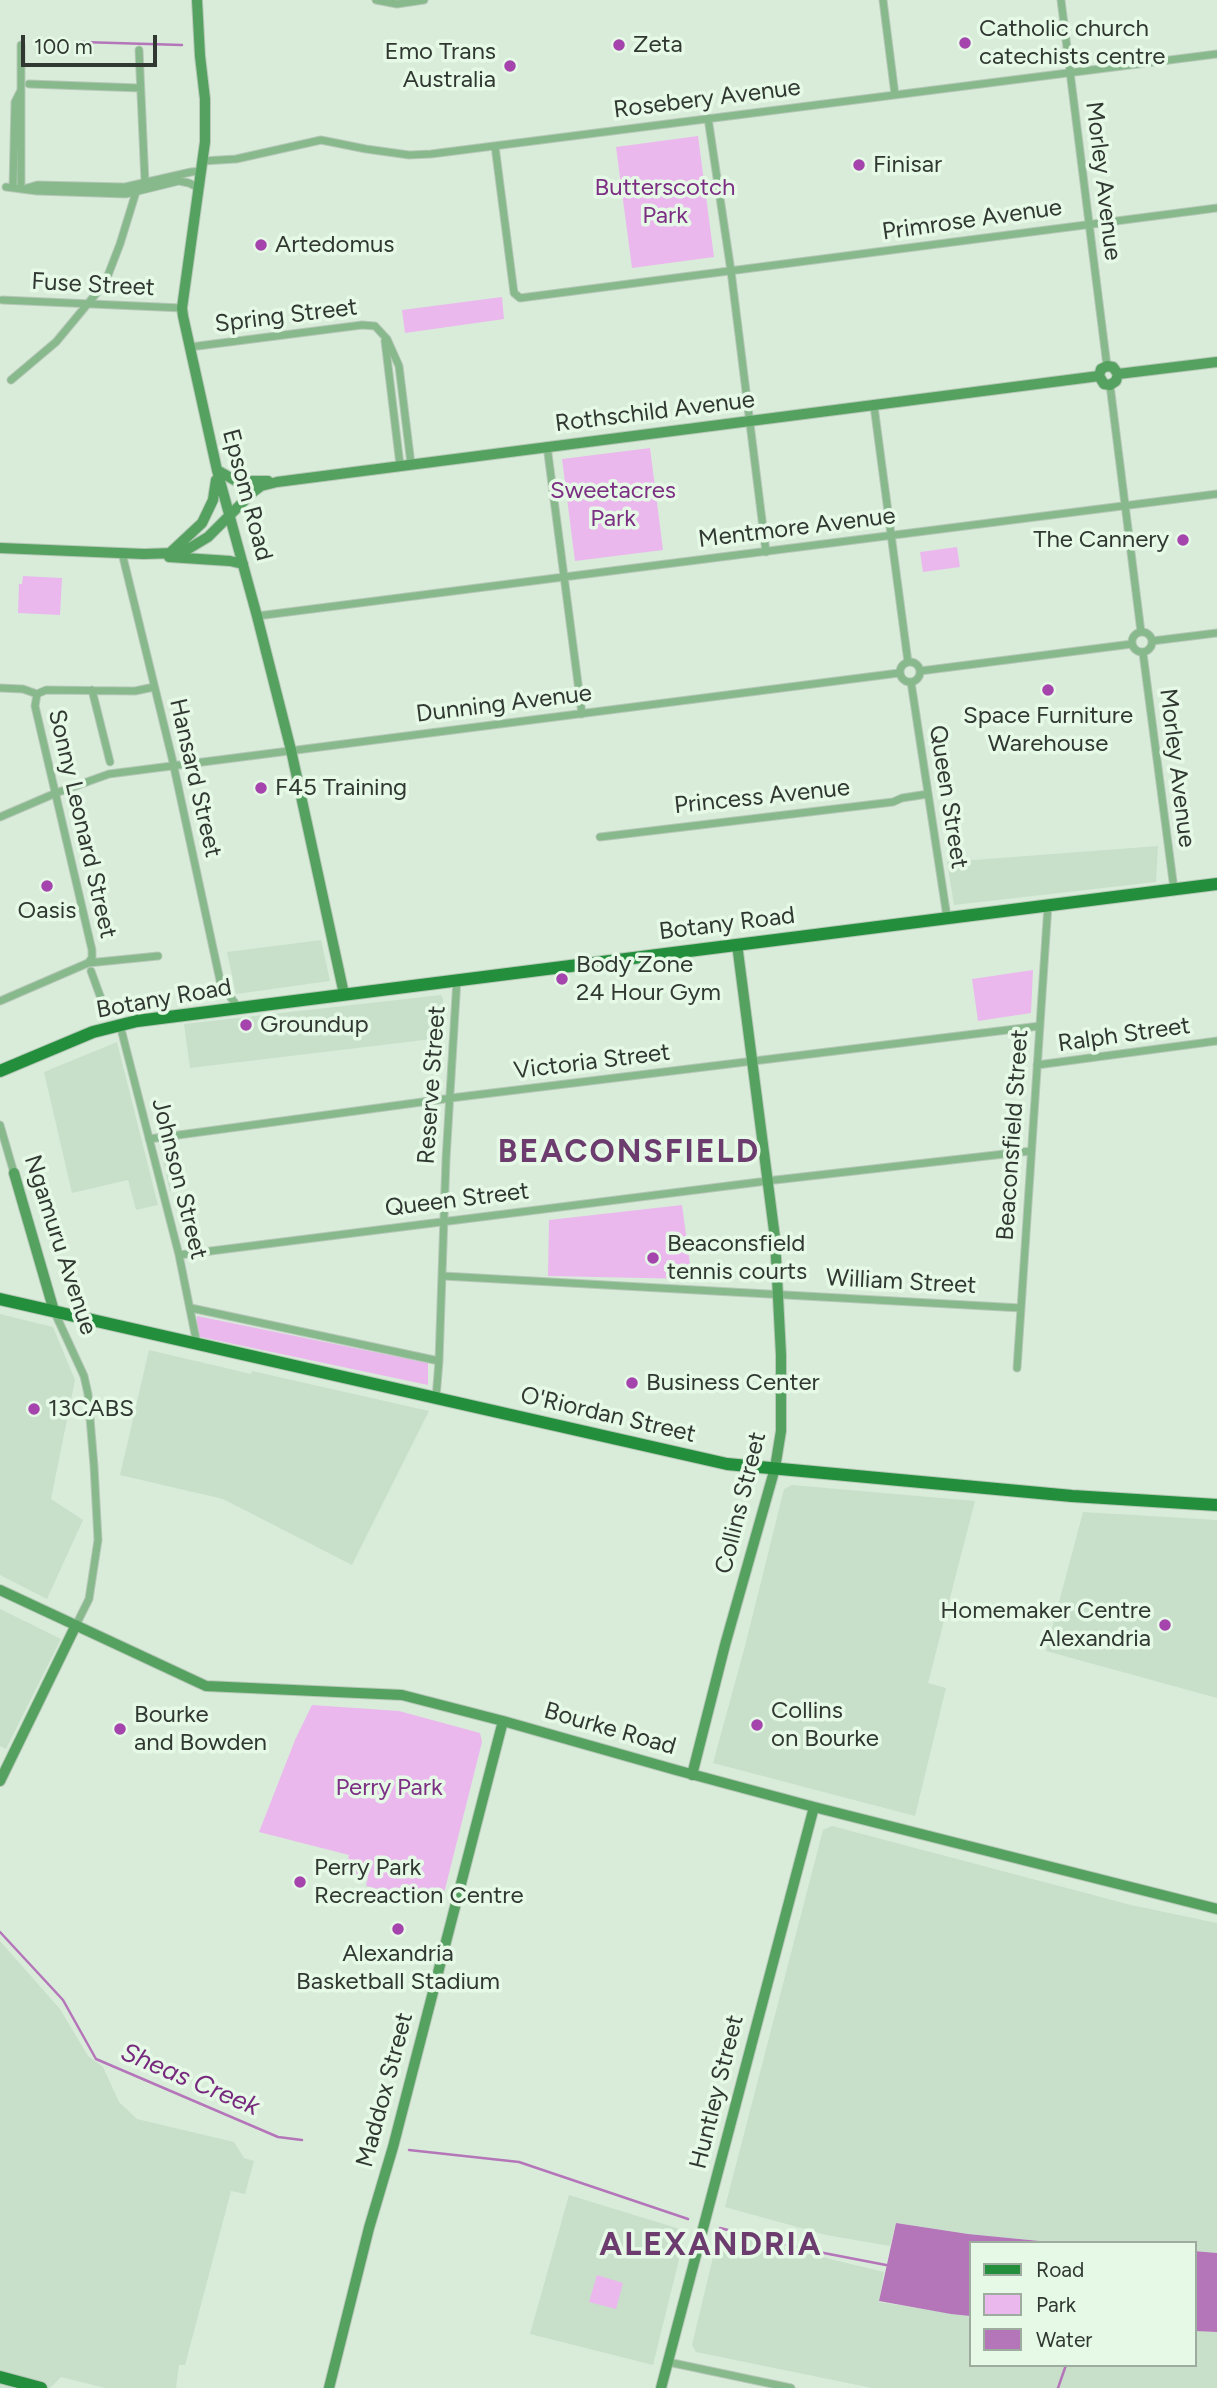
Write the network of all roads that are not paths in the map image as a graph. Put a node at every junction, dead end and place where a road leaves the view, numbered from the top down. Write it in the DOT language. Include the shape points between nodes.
graph roads {
  1 [pos="197,0"];
  2 [pos="376,0"];
  3 [pos="425,0"];
  4 [pos="883,0"];
  5 [pos="1060,0"];
  6 [pos="21,45"];
  7 [pos="139,50"];
  8 [pos="1217,54"];
  9 [pos="1070,72"];
  10 [pos="29,84"];
  11 [pos="140,88"];
  12 [pos="895,95"];
  13 [pos="708,118"];
  14 [pos="495,146"];
  15 [pos="203,166"];
  16 [pos="145,182"];
  17 [pos="136,188"];
  18 [pos="199,188"];
  19 [pos="1217,208"];
  20 [pos="1089,224"];
  21 [pos="731,271"];
  22 [pos="2,300"];
  23 [pos="89,304"];
  24 [pos="182,308"];
  25 [pos="383,334"];
  26 [pos="190,347"];
  27 [pos="1217,362"];
  28 [pos="1107,366"];
  29 [pos="1118,374"];
  30 [pos="1099,376"];
  31 [pos="10,380"];
  32 [pos="1110,385"];
  33 [pos="403,399"];
  34 [pos="874,406"];
  35 [pos="394,418"];
  36 [pos="749,421"];
  37 [pos="547,446"];
  38 [pos="405,465"];
  39 [pos="217,470"];
  40 [pos="284,481"];
  41 [pos="1217,495"];
  42 [pos="1125,506"];
  43 [pos="229,516"];
  44 [pos="891,536"];
  45 [pos="0,548"];
  46 [pos="766,552"];
  47 [pos="122,553"];
  48 [pos="153,554"];
  49 [pos="168,554"];
  50 [pos="243,564"];
  51 [pos="564,577"];
  52 [pos="257,616"];
  53 [pos="1141,632"];
  54 [pos="1217,633"];
  55 [pos="1152,641"];
  56 [pos="1132,644"];
  57 [pos="1143,653"];
  58 [pos="908,662"];
  59 [pos="920,671"];
  60 [pos="900,673"];
  61 [pos="911,682"];
  62 [pos="154,687"];
  63 [pos="0,688"];
  64 [pos="92,690"];
  65 [pos="37,694"];
  66 [pos="582,714"];
  67 [pos="291,750"];
  68 [pos="110,762"];
  69 [pos="173,765"];
  70 [pos="56,793"];
  71 [pos="928,794"];
  72 [pos="0,817"];
  73 [pos="600,837"];
  74 [pos="1217,884"];
  75 [pos="1174,889"];
  76 [pos="1048,904"];
  77 [pos="947,917"];
  78 [pos="737,944"];
  79 [pos="158,956"];
  80 [pos="90,967"];
  81 [pos="457,979"];
  82 [pos="344,994"];
  83 [pos="0,1001"];
  84 [pos="238,1007"];
  85 [pos="107,1015"];
  86 [pos="120,1024"];
  87 [pos="1040,1026"];
  88 [pos="1217,1041"];
  89 [pos="752,1062"];
  90 [pos="1037,1065"];
  91 [pos="0,1071"];
  92 [pos="450,1098"];
  93 [pos="0,1125"];
  94 [pos="149,1139"];
  95 [pos="1031,1151"];
  96 [pos="14,1173"];
  97 [pos="766,1181"];
  98 [pos="444,1220"];
  99 [pos="179,1255"];
  100 [pos="443,1276"];
  101 [pos="779,1294"];
  102 [pos="0,1298"];
  103 [pos="191,1308"];
  104 [pos="1021,1308"];
  105 [pos="54,1311"];
  106 [pos="197,1343"];
  107 [pos="439,1361"];
  108 [pos="1017,1368"];
  109 [pos="436,1398"];
  110 [pos="775,1468"];
  111 [pos="1217,1505"];
  112 [pos="0,1590"];
  113 [pos="76,1625"];
  114 [pos="503,1721"];
  115 [pos="5,1760"];
  116 [pos="692,1775"];
  117 [pos="0,1781"];
  118 [pos="814,1807"];
  119 [pos="1217,1909"];
  120 [pos="668,2362"];
  121 [pos="0,2377"];
  122 [pos="41,2388"];
  123 [pos="329,2388"];
  124 [pos="661,2388"];
  125 [pos="791,2388"];
  1 -- 15 [label="street, Epsom Road" via="205,99"];
  2 -- 3 [label="street" via="397,4"];
  4 -- 12 [label="street"];
  5 -- 9 [label="street, Morley Avenue"];
  6 -- 17 [label="street" via="23,101 17,187"];
  7 -- 11 [label="street"];
  8 -- 9 [label="street, Rosebery Avenue"];
  9 -- 12 [label="street, Rosebery Avenue"];
  9 -- 20 [label="street, Morley Avenue"];
  10 -- 11 [label="street"];
  11 -- 16 [label="street"];
  12 -- 13 [label="street, Rosebery Avenue"];
  13 -- 14 [label="street, Rosebery Avenue"];
  13 -- 21 [label="street"];
  14 -- 15 [label="street, Rosebery Avenue" via="419,155 321,140"];
  14 -- 21 [label="street, Primrose Avenue" via="514,293 520,298"];
  15 -- 16 [label="street, Rosebery Avenue"];
  15 -- 18 [label="street, Epsom Road"];
  16 -- 17 [label="street, Rosebery Avenue"];
  17 -- 18 [label="street" via="179,181"];
  17 -- 23 [label="street" via="113,266"];
  18 -- 24 [label="street, Epsom Road"];
  19 -- 20 [label="street, Primrose Avenue"];
  20 -- 21 [label="street, Primrose Avenue"];
  20 -- 28 [label="street, Morley Avenue"];
  21 -- 36 [label="street"];
  22 -- 23 [label="street, Fuse Street"];
  23 -- 24 [label="street, Fuse Street"];
  23 -- 31 [label="street" via="56,342"];
  24 -- 26 [label="street, Epsom Road"];
  25 -- 26 [label="street, Spring Street" via="373,326 362,326"];
  25 -- 33 [label="street" via="397,362"];
  25 -- 35 [label="street"];
  26 -- 39 [label="street, Epsom Road"];
  27 -- 29 [label="street"];
  28 -- 29 [label="street"];
  28 -- 30 [label="street"];
  29 -- 32 [label="street"];
  30 -- 32 [label="street"];
  30 -- 34 [label="street, Rothschild Avenue"];
  32 -- 42 [label="street"];
  33 -- 35 [label="street"];
  33 -- 38 [label="street"];
  34 -- 36 [label="street, Rothschild Avenue"];
  34 -- 44 [label="street"];
  35 -- 38 [label="street"];
  36 -- 37 [label="street, Rothschild Avenue"];
  36 -- 46 [label="street"];
  37 -- 38 [label="street, Rothschild Avenue"];
  37 -- 51 [label="street"];
  38 -- 40 [label="street, Rothschild Avenue"];
  39 -- 40 [label="street" via="236,481"];
  39 -- 43 [label="street, Epsom Road"];
  39 -- 49 [label="street" via="205,519"];
  40 -- 43 [label="street, Rothschild Avenue" via="256,490"];
  41 -- 42 [label="street, Mentmore Avenue"];
  42 -- 44 [label="street, Mentmore Avenue"];
  42 -- 53 [label="street"];
  43 -- 49 [label="street, Rothschild Avenue" via="202,541"];
  43 -- 50 [label="street, Epsom Road"];
  44 -- 46 [label="street, Mentmore Avenue"];
  44 -- 58 [label="street"];
  45 -- 47 [label="street"];
  46 -- 51 [label="street, Mentmore Avenue"];
  47 -- 48 [label="street"];
  47 -- 62 [label="street, Hansard Street"];
  48 -- 49 [label="street"];
  48 -- 50 [label="street"];
  50 -- 52 [label="street, Epsom Road"];
  51 -- 52 [label="street, Mentmore Avenue"];
  51 -- 66 [label="street"];
  52 -- 67 [label="street, Epsom Road"];
  53 -- 55 [label="street" via="1149,634"];
  53 -- 56 [label="street"];
  54 -- 55 [label="street"];
  55 -- 57 [label="street"];
  56 -- 57 [label="street"];
  56 -- 59 [label="street"];
  57 -- 75 [label="street, Morley Avenue"];
  58 -- 59 [label="street"];
  58 -- 60 [label="street"];
  59 -- 61 [label="street"];
  60 -- 61 [label="street" via="903,680"];
  60 -- 66 [label="street, Dunning Avenue"];
  61 -- 71 [label="street, Queen Street"];
  62 -- 64 [label="street"];
  62 -- 69 [label="street, Hansard Street"];
  63 -- 65 [label="street"];
  64 -- 65 [label="street"];
  64 -- 68 [label="street"];
  65 -- 70 [label="street, Sonny Leonard Street" via="35,706"];
  66 -- 67 [label="street, Dunning Avenue"];
  67 -- 69 [label="street, Dunning Avenue"];
  67 -- 82 [label="street, Epsom Road"];
  69 -- 70 [label="street, Dunning Avenue" via="113,773"];
  69 -- 84 [label="street, Hansard Street" via="220,985"];
  70 -- 72 [label="street, Dunning Avenue"];
  70 -- 80 [label="street, Sonny Leonard Street" via="92,953"];
  71 -- 73 [label="street, Princess Avenue"];
  71 -- 77 [label="street, Queen Street"];
  74 -- 75 [label="main road, Botany Road"];
  75 -- 76 [label="main road, Botany Road"];
  76 -- 77 [label="main road, Botany Road"];
  76 -- 87 [label="street, Beaconsfield Street"];
  77 -- 78 [label="main road, Botany Road"];
  78 -- 81 [label="main road, Botany Road"];
  78 -- 89 [label="street, Collins Street"];
  79 -- 80 [label="street"];
  80 -- 83 [label="street"];
  80 -- 85 [label="street, Sonny Leonard Street"];
  81 -- 82 [label="main road, Botany Road"];
  81 -- 92 [label="street, Reserve Street"];
  82 -- 84 [label="main road, Botany Road"];
  84 -- 86 [label="main road, Botany Road"];
  86 -- 91 [label="main road, Botany Road"];
  86 -- 94 [label="street, Johnson Street"];
  87 -- 89 [label="street, Victoria Street"];
  87 -- 90 [label="street, Beaconsfield Street"];
  88 -- 90 [label="street, Ralph Street"];
  89 -- 92 [label="street, Victoria Street"];
  89 -- 97 [label="street, Collins Street"];
  90 -- 95 [label="street, Beaconsfield Street"];
  92 -- 94 [label="street, Victoria Street"];
  92 -- 98 [label="street, Reserve Street"];
  93 -- 96 [label="street, Ngamuru Avenue"];
  94 -- 99 [label="street, Johnson Street"];
  95 -- 97 [label="street, Queen Street"];
  95 -- 104 [label="street, Beaconsfield Street"];
  96 -- 105 [label="street, Ngamuru Avenue"];
  97 -- 98 [label="street, Queen Street"];
  97 -- 101 [label="street, Collins Street"];
  98 -- 99 [label="street, Queen Street"];
  98 -- 100 [label="street, Reserve Street"];
  99 -- 103 [label="street, Johnson Street"];
  100 -- 101 [label="street, William Street"];
  100 -- 107 [label="street, Reserve Street"];
  101 -- 104 [label="street, William Street"];
  101 -- 110 [label="street, Collins Street" via="781,1431"];
  102 -- 105 [label="main road, O'Riordan Street"];
  103 -- 106 [label="street, Johnson Street"];
  103 -- 107 [label="street"];
  104 -- 108 [label="street, Beaconsfield Street"];
  105 -- 106 [label="main road, O'Riordan Street"];
  105 -- 113 [label="street, Ngamuru Avenue" via="84,1376 92,1451 98,1540 89,1600"];
  106 -- 109 [label="main road, O'Riordan Street"];
  107 -- 109 [label="street, Reserve Street"];
  109 -- 110 [label="main road, O'Riordan Street" via="720,1463"];
  110 -- 111 [label="main road, O'Riordan Street"];
  110 -- 116 [label="street, Collins Street"];
  112 -- 113 [label="street, Bourke Road"];
  113 -- 114 [label="street, Bourke Road" via="206,1686 402,1695"];
  113 -- 115 [label="street"];
  114 -- 116 [label="street, Bourke Road"];
  114 -- 123 [label="street, Maddox Street"];
  115 -- 117 [label="street"];
  116 -- 118 [label="street, Bourke Road"];
  118 -- 119 [label="street, Bourke Road"];
  118 -- 120 [label="street, Huntley Street"];
  120 -- 124 [label="street, Huntley Street"];
  120 -- 125 [label="street"];
  121 -- 122 [label="main road"];
}
